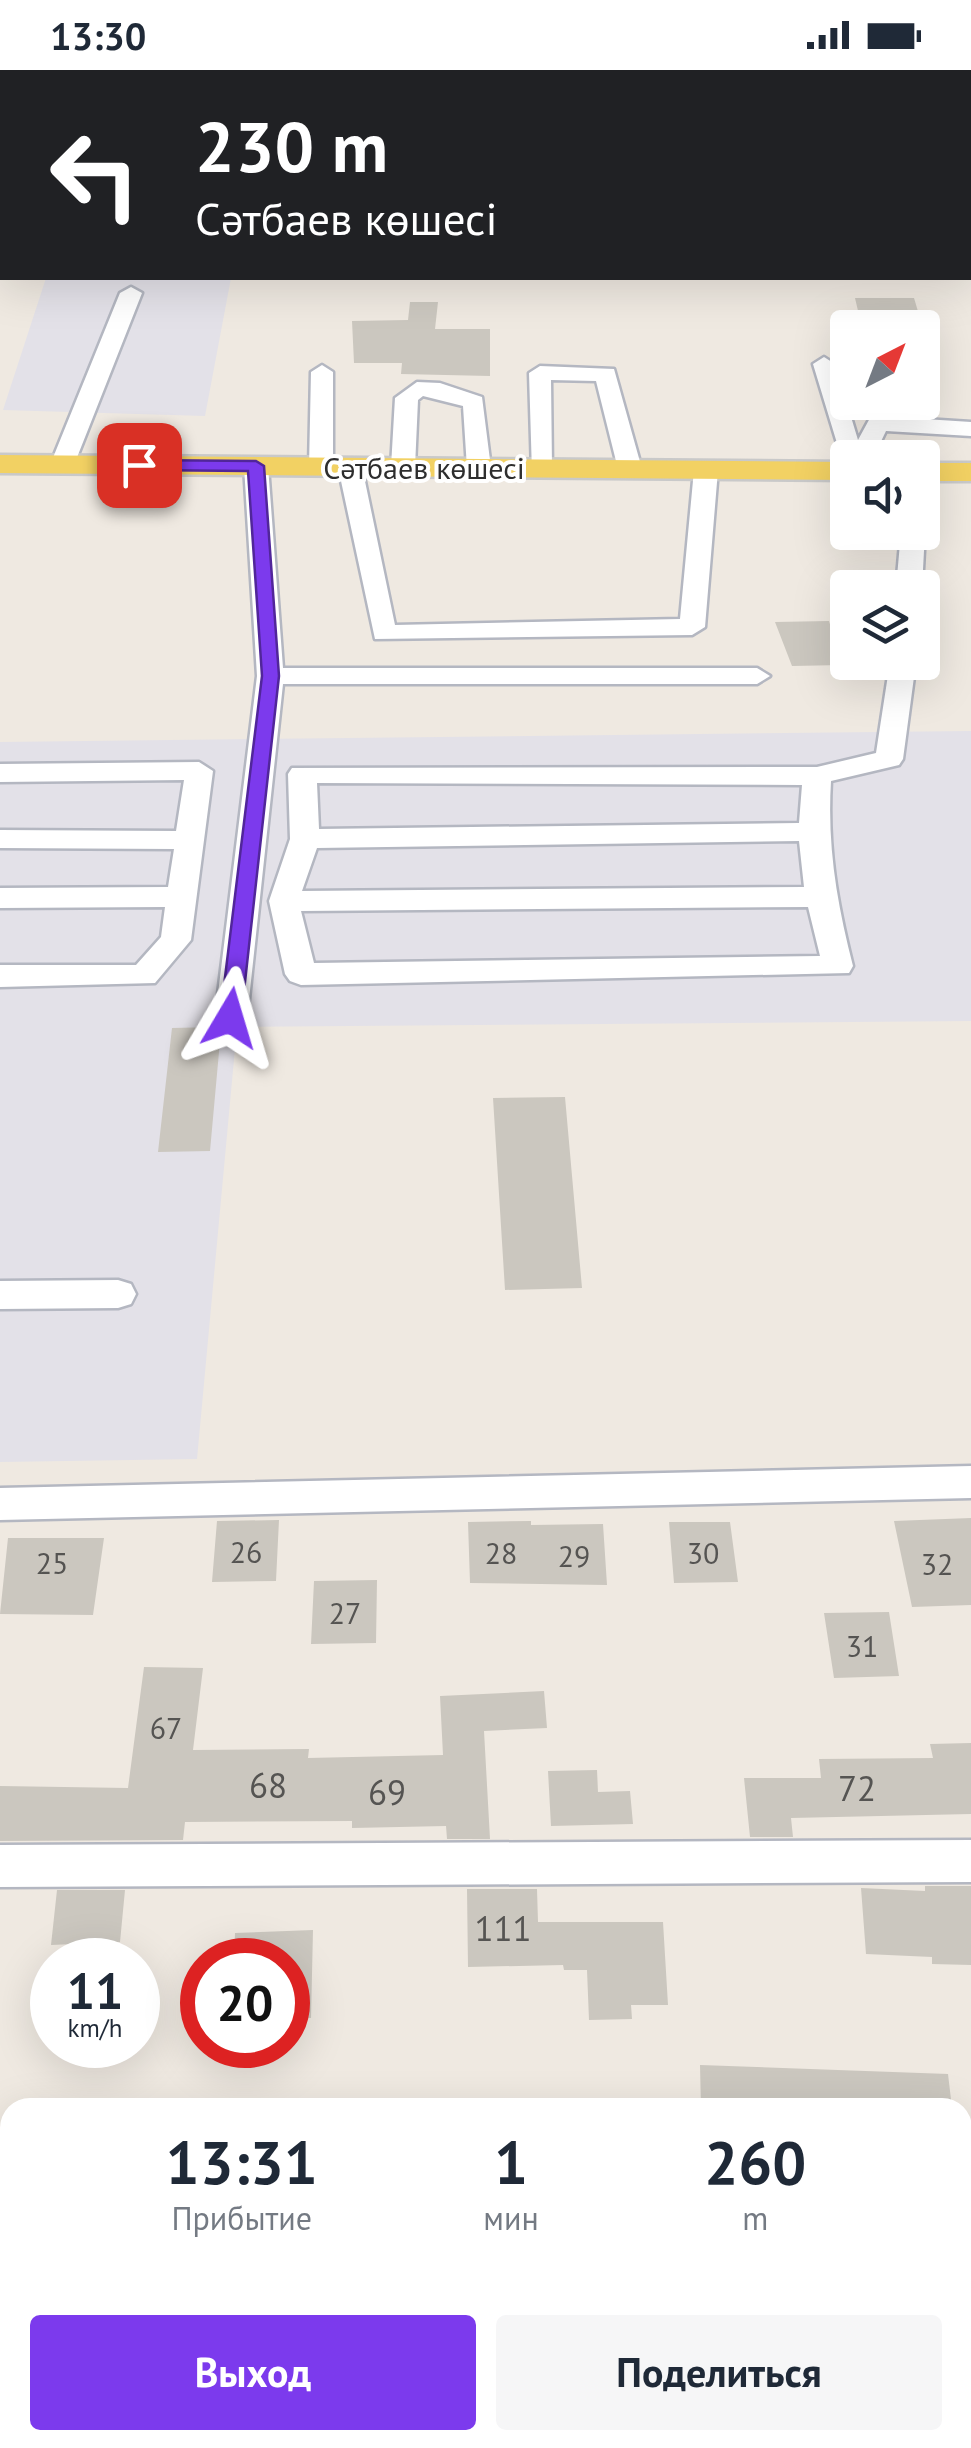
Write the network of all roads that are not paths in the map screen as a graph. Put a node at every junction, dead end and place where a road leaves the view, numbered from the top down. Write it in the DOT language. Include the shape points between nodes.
graph roads {
  1 [pos="131,292"];
  2 [pos="824,364"];
  3 [pos="322,372"];
  4 [pos="971,429"];
  5 [pos="846,440"];
  6 [pos="870,440"];
  7 [pos="0,464"];
  8 [pos="62,464"];
  9 [pos="256,466"];
  10 [pos="336,467"];
  11 [pos="403,467"];
  12 [pos="478,468"];
  13 [pos="540,468"];
  14 [pos="630,469"];
  15 [pos="706,470"];
  16 [pos="830,471"];
  17 [pos="940,472"];
  18 [pos="971,472"];
  19 [pos="270,676"];
  20 [pos="757,676"];
  21 [pos="900,680"];
  22 [pos="0,773"];
  23 [pos="818,776"];
  24 [pos="814,832"];
  25 [pos="0,839"];
  26 [pos="305,839"];
  27 [pos="190,840"];
  28 [pos="182,897"];
  29 [pos="820,897"];
  30 [pos="0,898"];
  31 [pos="284,901"];
  32 [pos="0,976"];
  33 [pos="230,1018"];
  34 [pos="118,1294"];
  35 [pos="0,1296"];
  36 [pos="971,1482"];
  37 [pos="0,1504"];
  38 [pos="971,1861"];
  39 [pos="0,1866"];
  1 -- 8 [label="street"];
  2 -- 5 [label="street"];
  3 -- 10 [label="street"];
  4 -- 6 [label="street" via="878,423"];
  7 -- 8 [label="main road, Сәтбаев көшесі"];
  8 -- 9 [label="main road, Сәтбаев көшесі"];
  9 -- 10 [label="main road, Сәтбаев көшесі"];
  9 -- 19 [label="street"];
  10 -- 11 [label="main road, Сәтбаев көшесі"];
  10 -- 15 [label="street" via="384,633 692,627"];
  11 -- 12 [label="main road, Сәтбаев көшесі"];
  11 -- 12 [label="street" via="407,398 417,389 474,402"];
  12 -- 13 [label="main road, Сәтбаев көшесі"];
  13 -- 14 [label="main road, Сәтбаев көшесі"];
  13 -- 14 [label="street" via="540,373 606,374"];
  14 -- 15 [label="main road, Сәтбаев көшесі"];
  15 -- 16 [label="main road, Сәтбаев көшесі"];
  17 -- 18 [label="main road"];
  19 -- 20 [label="street"];
  19 -- 33 [label="street"];
  21 -- 23 [label="street" via="888,759"];
  22 -- 27 [label="street" via="198,771"];
  23 -- 24 [label="street"];
  23 -- 26 [label="street" via="302,774"];
  24 -- 26 [label="street"];
  24 -- 29 [label="street"];
  25 -- 27 [label="street"];
  26 -- 31 [label="street"];
  27 -- 28 [label="street"];
  28 -- 30 [label="street"];
  28 -- 32 [label="street" via="176,940 144,976"];
  29 -- 31 [label="street"];
  29 -- 31 [label="street" via="838,966 301,974"];
  34 -- 35 [label="street"];
  36 -- 37 [label="street"];
  38 -- 39 [label="street"];
}
